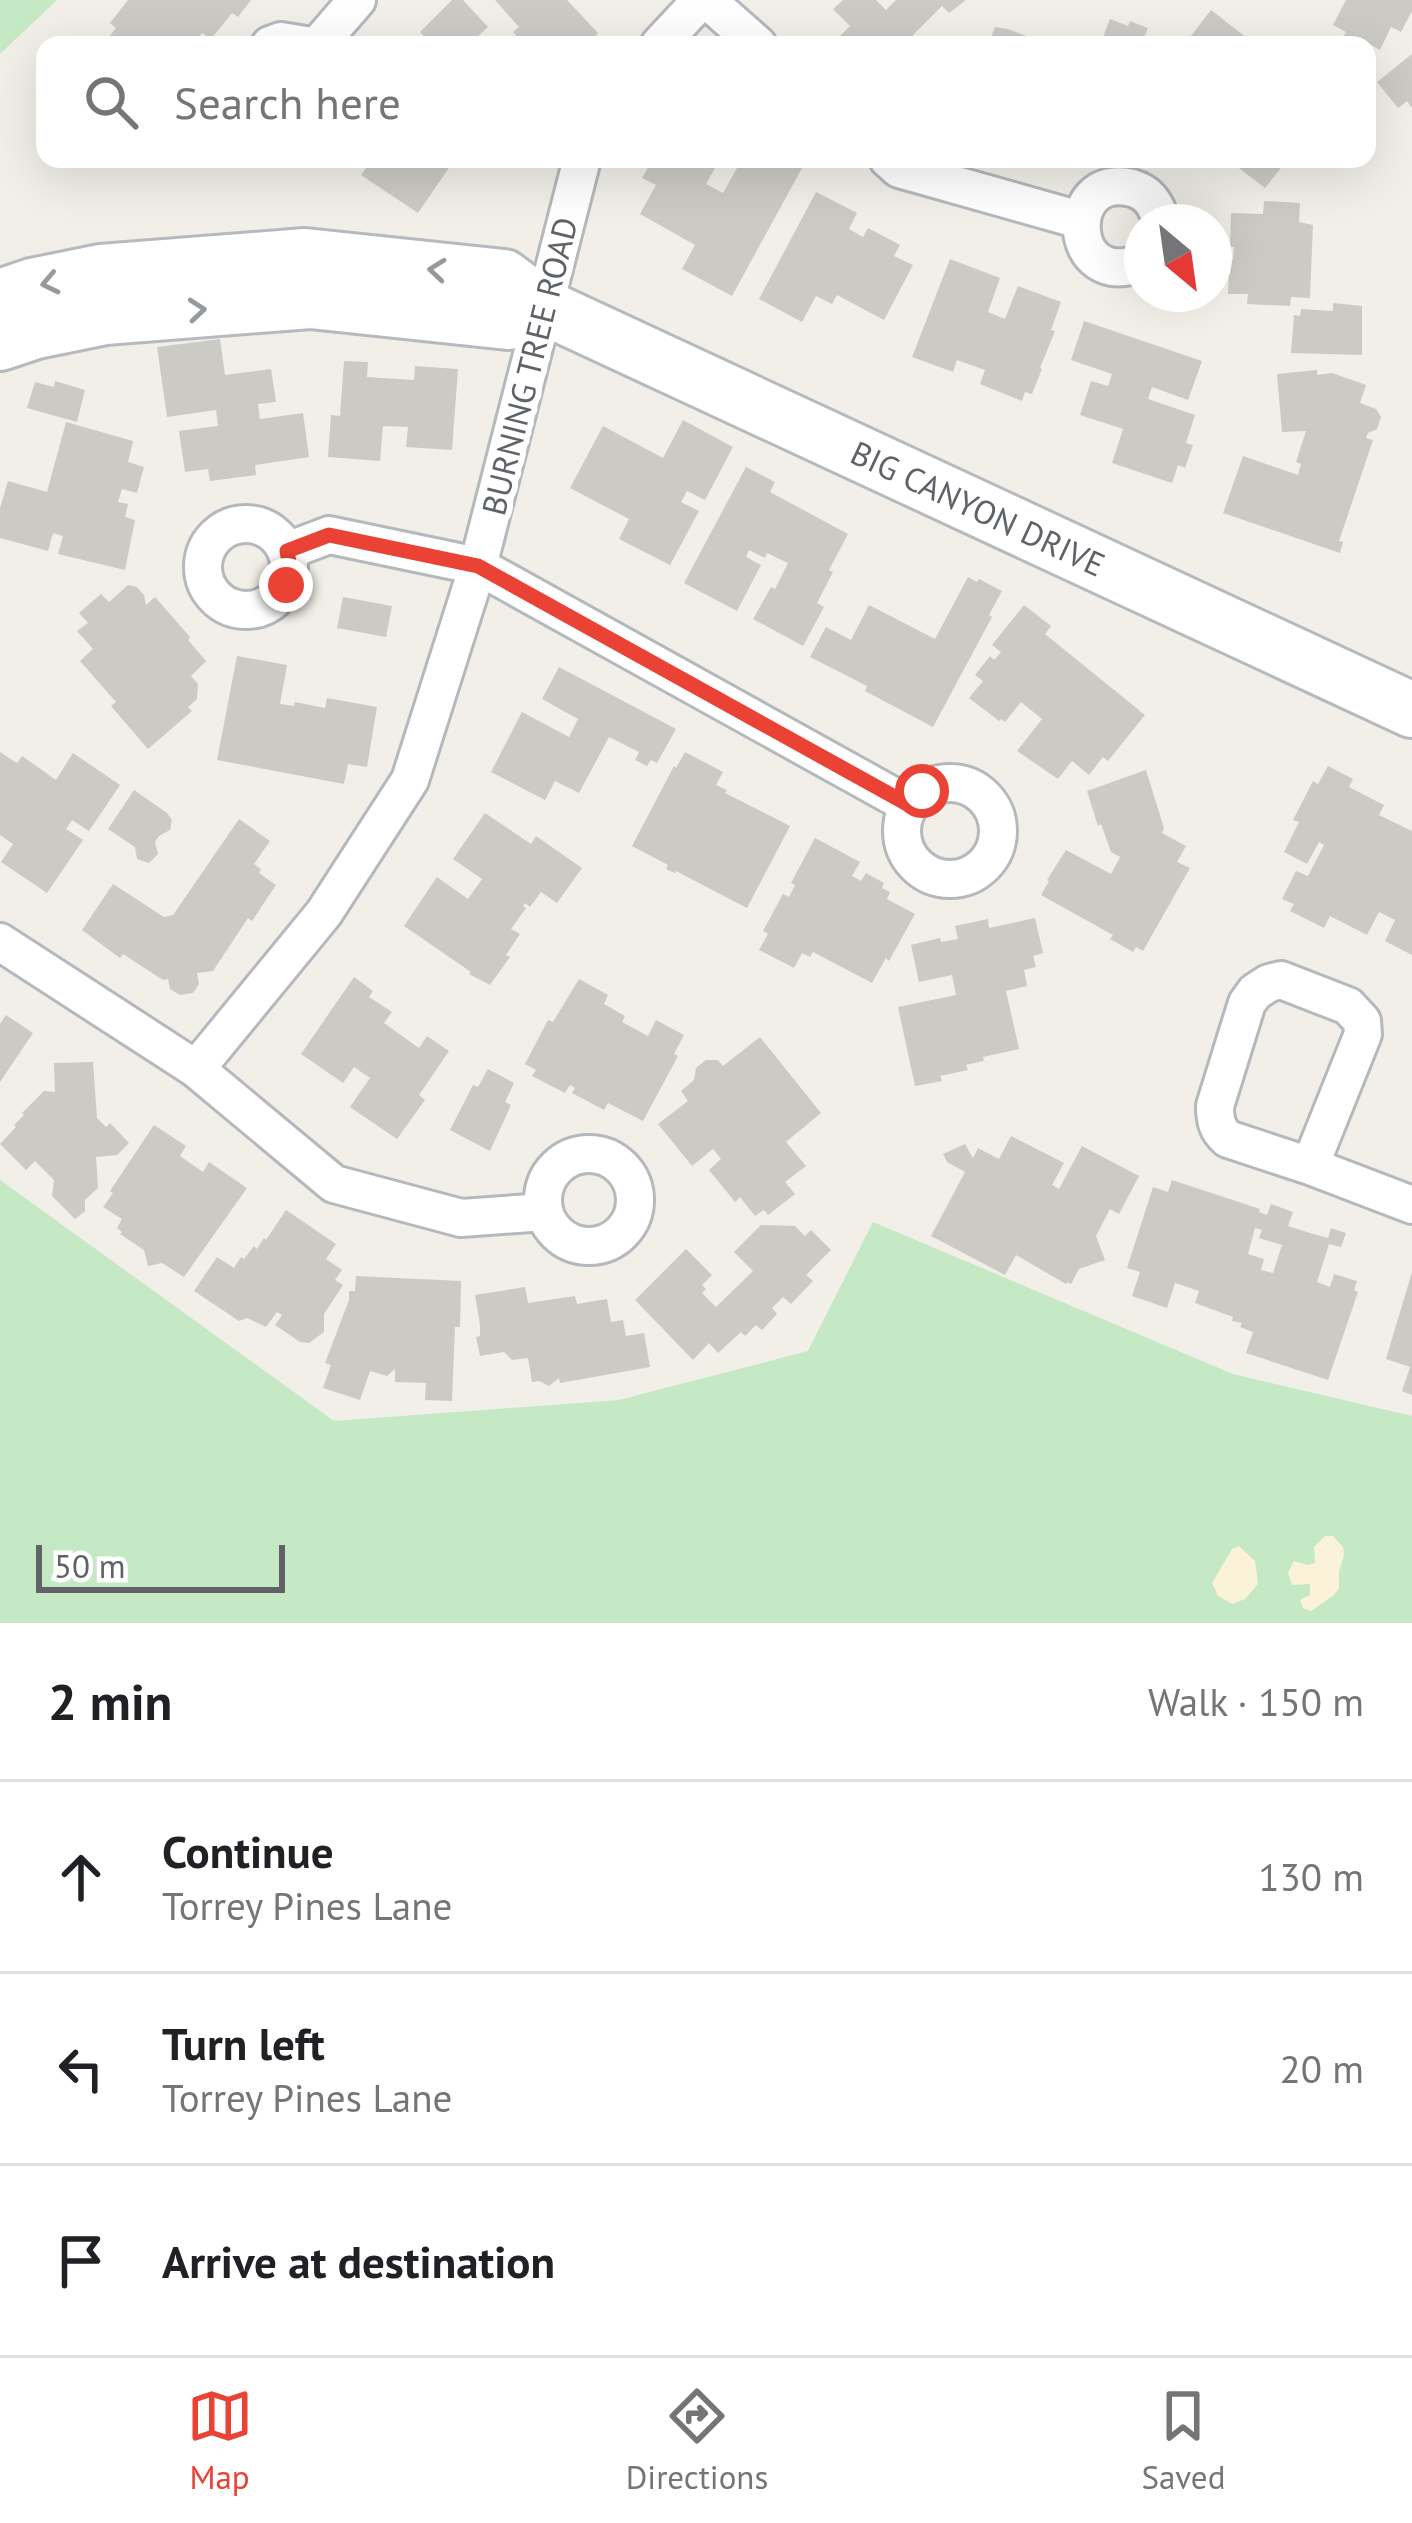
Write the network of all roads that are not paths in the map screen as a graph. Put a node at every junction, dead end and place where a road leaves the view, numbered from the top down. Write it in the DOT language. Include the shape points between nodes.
graph roads {
  1 [pos="357,0"];
  2 [pos="704,0"];
  3 [pos="326,36"];
  4 [pos="668,36"];
  5 [pos="747,36"];
  6 [pos="580,168"];
  7 [pos="898,168"];
  8 [pos="1155,204"];
  9 [pos="1080,220"];
  10 [pos="1124,267"];
  11 [pos="0,297"];
  12 [pos="544,307"];
  13 [pos="0,343"];
  14 [pos="287,551"];
  15 [pos="478,566"];
  16 [pos="1412,710"];
  17 [pos="909,805"];
  18 [pos="0,942"];
  19 [pos="196,1069"];
  20 [pos="1310,1166"];
  21 [pos="1412,1205"];
  22 [pos="544,1212"];
  1 -- 3 [label="street"];
  2 -- 4 [label="street"];
  2 -- 5 [label="street"];
  6 -- 12 [label="street, BURNING TREE ROAD"];
  7 -- 9 [label="street"];
  8 -- 9 [label="street" via="1143,192 1112,187 1086,205"];
  9 -- 10 [label="street" via="1088,251"];
  12 -- 11 [label="street, BIG CANYON DRIVE, one-way" via="504,277 305,256 101,272"];
  13 -- 12 [label="street, one-way" via="105,317 310,301 508,322"];
  12 -- 15 [label="street, BURNING TREE ROAD"];
  12 -- 16 [label="street, BIG CANYON DRIVE"];
  14 -- 15 [label="street" via="329,535"];
  15 -- 17 [label="street"];
  15 -- 19 [label="street, BURNING TREE ROAD" via="410,780 324,914"];
  18 -- 19 [label="street"];
  19 -- 22 [label="street" via="334,1184 461,1218"];
  20 -- 20 [label="street" via="1228,1139 1215,1119 1247,1003 1281,980 1348,1006 1362,1021"];
  20 -- 21 [label="street"];
}
